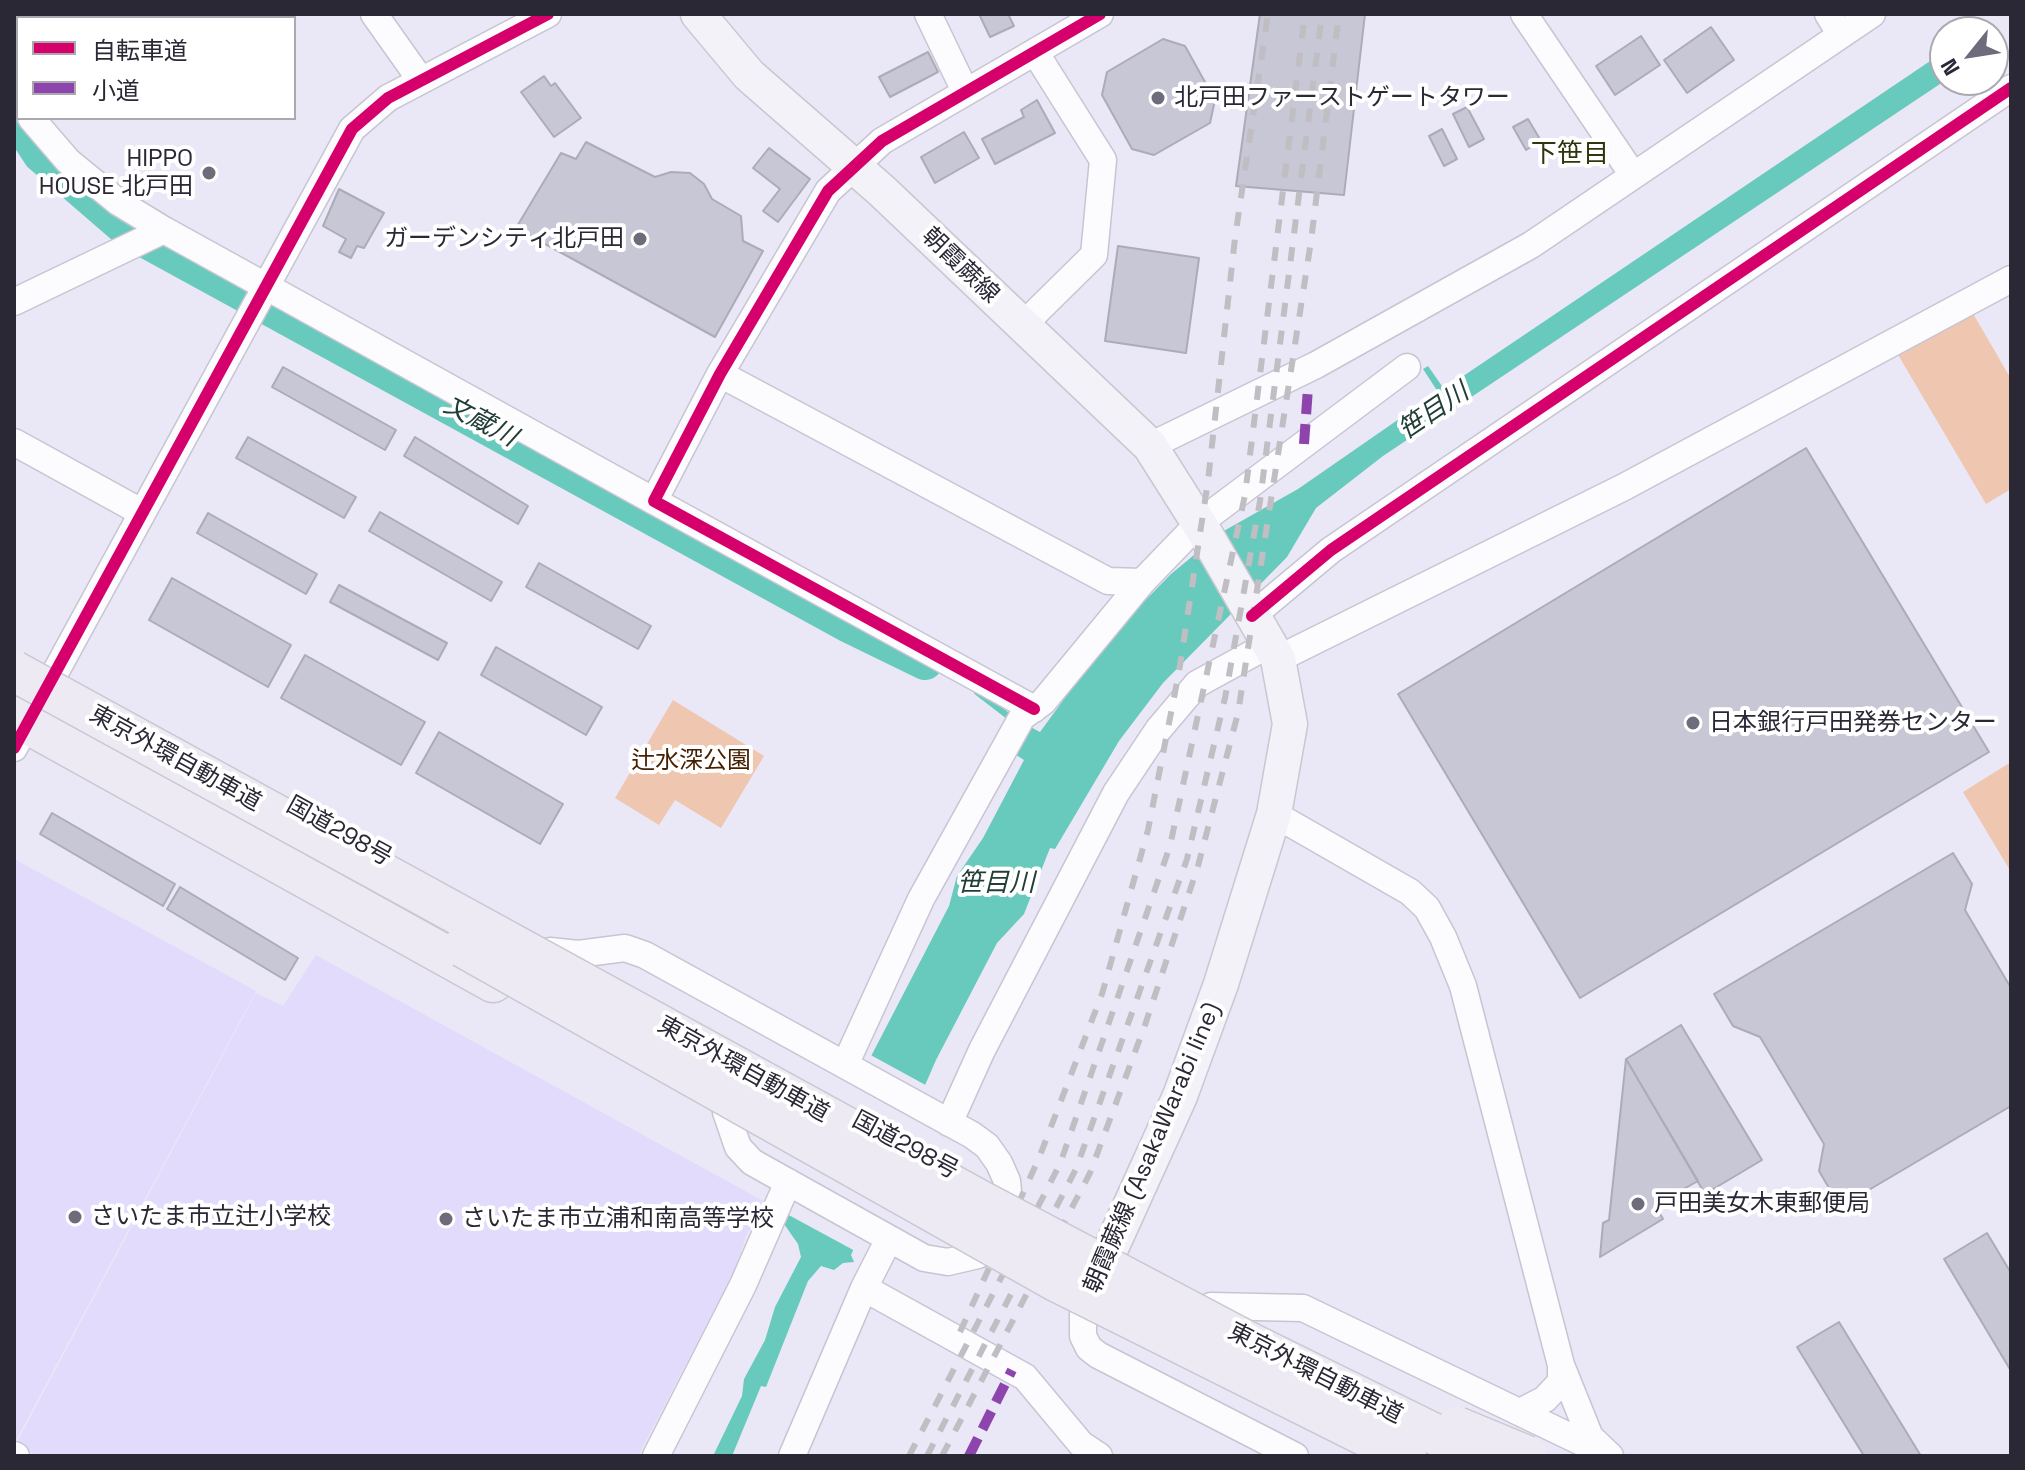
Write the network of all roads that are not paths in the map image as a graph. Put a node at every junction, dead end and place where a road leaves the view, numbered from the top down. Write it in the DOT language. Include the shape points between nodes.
graph roads {
  1 [pos="374,14"];
  2 [pos="548,14"];
  3 [pos="698,14"];
  4 [pos="928,14"];
  5 [pos="1100,14"];
  6 [pos="1524,14"];
  7 [pos="1872,14"];
  8 [pos="1835,25"];
  9 [pos="1035,52"];
  10 [pos="420,79"];
  11 [pos="2011,88"];
  12 [pos="965,91"];
  13 [pos="33,120"];
  14 [pos="853,165"];
  15 [pos="1633,175"];
  16 [pos="164,230"];
  17 [pos="2011,279"];
  18 [pos="259,297"];
  19 [pos="14,302"];
  20 [pos="1022,326"];
  21 [pos="1407,367"];
  22 [pos="720,374"];
  23 [pos="14,442"];
  24 [pos="1150,446"];
  25 [pos="654,501"];
  26 [pos="141,512"];
  27 [pos="1202,528"];
  28 [pos="1142,582"];
  29 [pos="1261,631"];
  30 [pos="14,655"];
  31 [pos="14,671"];
  32 [pos="53,677"];
  33 [pos="1034,709"];
  34 [pos="18,721"];
  35 [pos="1274,814"];
  36 [pos="550,951"];
  37 [pos="849,1067"];
  38 [pos="942,1119"];
  39 [pos="797,1175"];
  40 [pos="1009,1201"];
  41 [pos="884,1223"];
  42 [pos="1108,1254"];
  43 [pos="1056,1281"];
  44 [pos="864,1288"];
  45 [pos="1211,1306"];
  46 [pos="1083,1313"];
  47 [pos="1250,1343"];
  48 [pos="1561,1365"];
  49 [pos="1520,1412"];
  50 [pos="656,1456"];
  51 [pos="792,1456"];
  52 [pos="1099,1456"];
  53 [pos="1295,1456"];
  54 [pos="1351,1456"];
  55 [pos="1374,1456"];
  56 [pos="1406,1456"];
  57 [pos="1479,1456"];
  58 [pos="1513,1456"];
  59 [pos="1527,1456"];
  60 [pos="1610,1456"];
  1 -- 10 [label="street"];
  2 -- 10 [label="street"];
  3 -- 14 [label="main road, 朝霞蕨線" via="749,75"];
  4 -- 12 [label="street"];
  5 -- 9 [label="street"];
  6 -- 15 [label="street"];
  7 -- 8 [label="street"];
  8 -- 15 [label="street"];
  9 -- 12 [label="street"];
  9 -- 20 [label="street" via="1103,160 1094,255"];
  10 -- 18 [label="street" via="352,129"];
  11 -- 29 [label="street" via="1331,550"];
  12 -- 14 [label="street" via="882,141"];
  13 -- 16 [label="street" via="68,161 118,202"];
  14 -- 20 [label="main road, 朝霞蕨線"];
  14 -- 22 [label="street" via="820,201"];
  15 -- 24 [label="street" via="1531,245 1316,365"];
  16 -- 18 [label="street"];
  16 -- 19 [label="street"];
  17 -- 29 [label="street" via="1624,487"];
  18 -- 25 [label="street"];
  18 -- 26 [label="street"];
  20 -- 24 [label="main road, 朝霞蕨線"];
  21 -- 27 [label="street"];
  22 -- 25 [label="street"];
  22 -- 28 [label="street" via="1108,581"];
  23 -- 26 [label="street"];
  24 -- 27 [label="main road, 朝霞蕨線"];
  25 -- 33 [label="street"];
  26 -- 32 [label="street"];
  27 -- 28 [label="street"];
  27 -- 29 [label="main road, 朝霞蕨線 (AsakaWarabi line)"];
  28 -- 33 [label="street"];
  29 -- 35 [label="main road, 朝霞蕨線 (AsakaWarabi line)" via="1290,724"];
  29 -- 38 [label="street" via="1197,684 1116,793"];
  30 -- 32 [label="highway, 国道298号"];
  31 -- 47 [label="highway, 東京外環自動車道, bridge"];
  32 -- 34 [label="street"];
  32 -- 36 [label="highway, 国道298号"];
  33 -- 37 [label="street" via="1022,717 921,899"];
  34 -- 39 [label="highway" via="726,1112"];
  34 -- 43 [label="highway, 東京外環自動車道, bridge"];
  35 -- 42 [label="main road, 朝霞蕨線 (AsakaWarabi line)" via="1180,1096"];
  35 -- 48 [label="street" via="1410,892 1427,908 1443,937 1463,986"];
  36 -- 37 [label="street" via="578,954 625,948 645,955"];
  36 -- 40 [label="highway, 国道298号"];
  37 -- 38 [label="street"];
  38 -- 40 [label="street" via="987,1146 1007,1181"];
  39 -- 41 [label="highway"];
  39 -- 50 [label="street"];
  40 -- 42 [label="highway, 国道298号"];
  41 -- 44 [label="street"];
  41 -- 46 [label="highway" via="978,1255"];
  42 -- 45 [label="highway, 国道298号"];
  42 -- 46 [label="main road, 朝霞蕨線 (AsakaWarabi line)"];
  43 -- 54 [label="highway, bridge"];
  43 -- 56 [label="highway, 東京外環自動車道, bridge"];
  44 -- 51 [label="street"];
  44 -- 52 [label="street" via="1025,1377 1081,1444"];
  45 -- 49 [label="street" via="1303,1308"];
  45 -- 58 [label="highway, 国道298号"];
  46 -- 53 [label="street" via="1083,1336 1098,1355"];
  46 -- 55 [label="highway"];
  47 -- 57 [label="highway, 東京外環自動車道, bridge"];
  47 -- 59 [label="highway, bridge"];
  48 -- 49 [label="street" via="1561,1382 1545,1399"];
  48 -- 60 [label="street" via="1590,1437"];
  49 -- 60 [label="street"];
}
